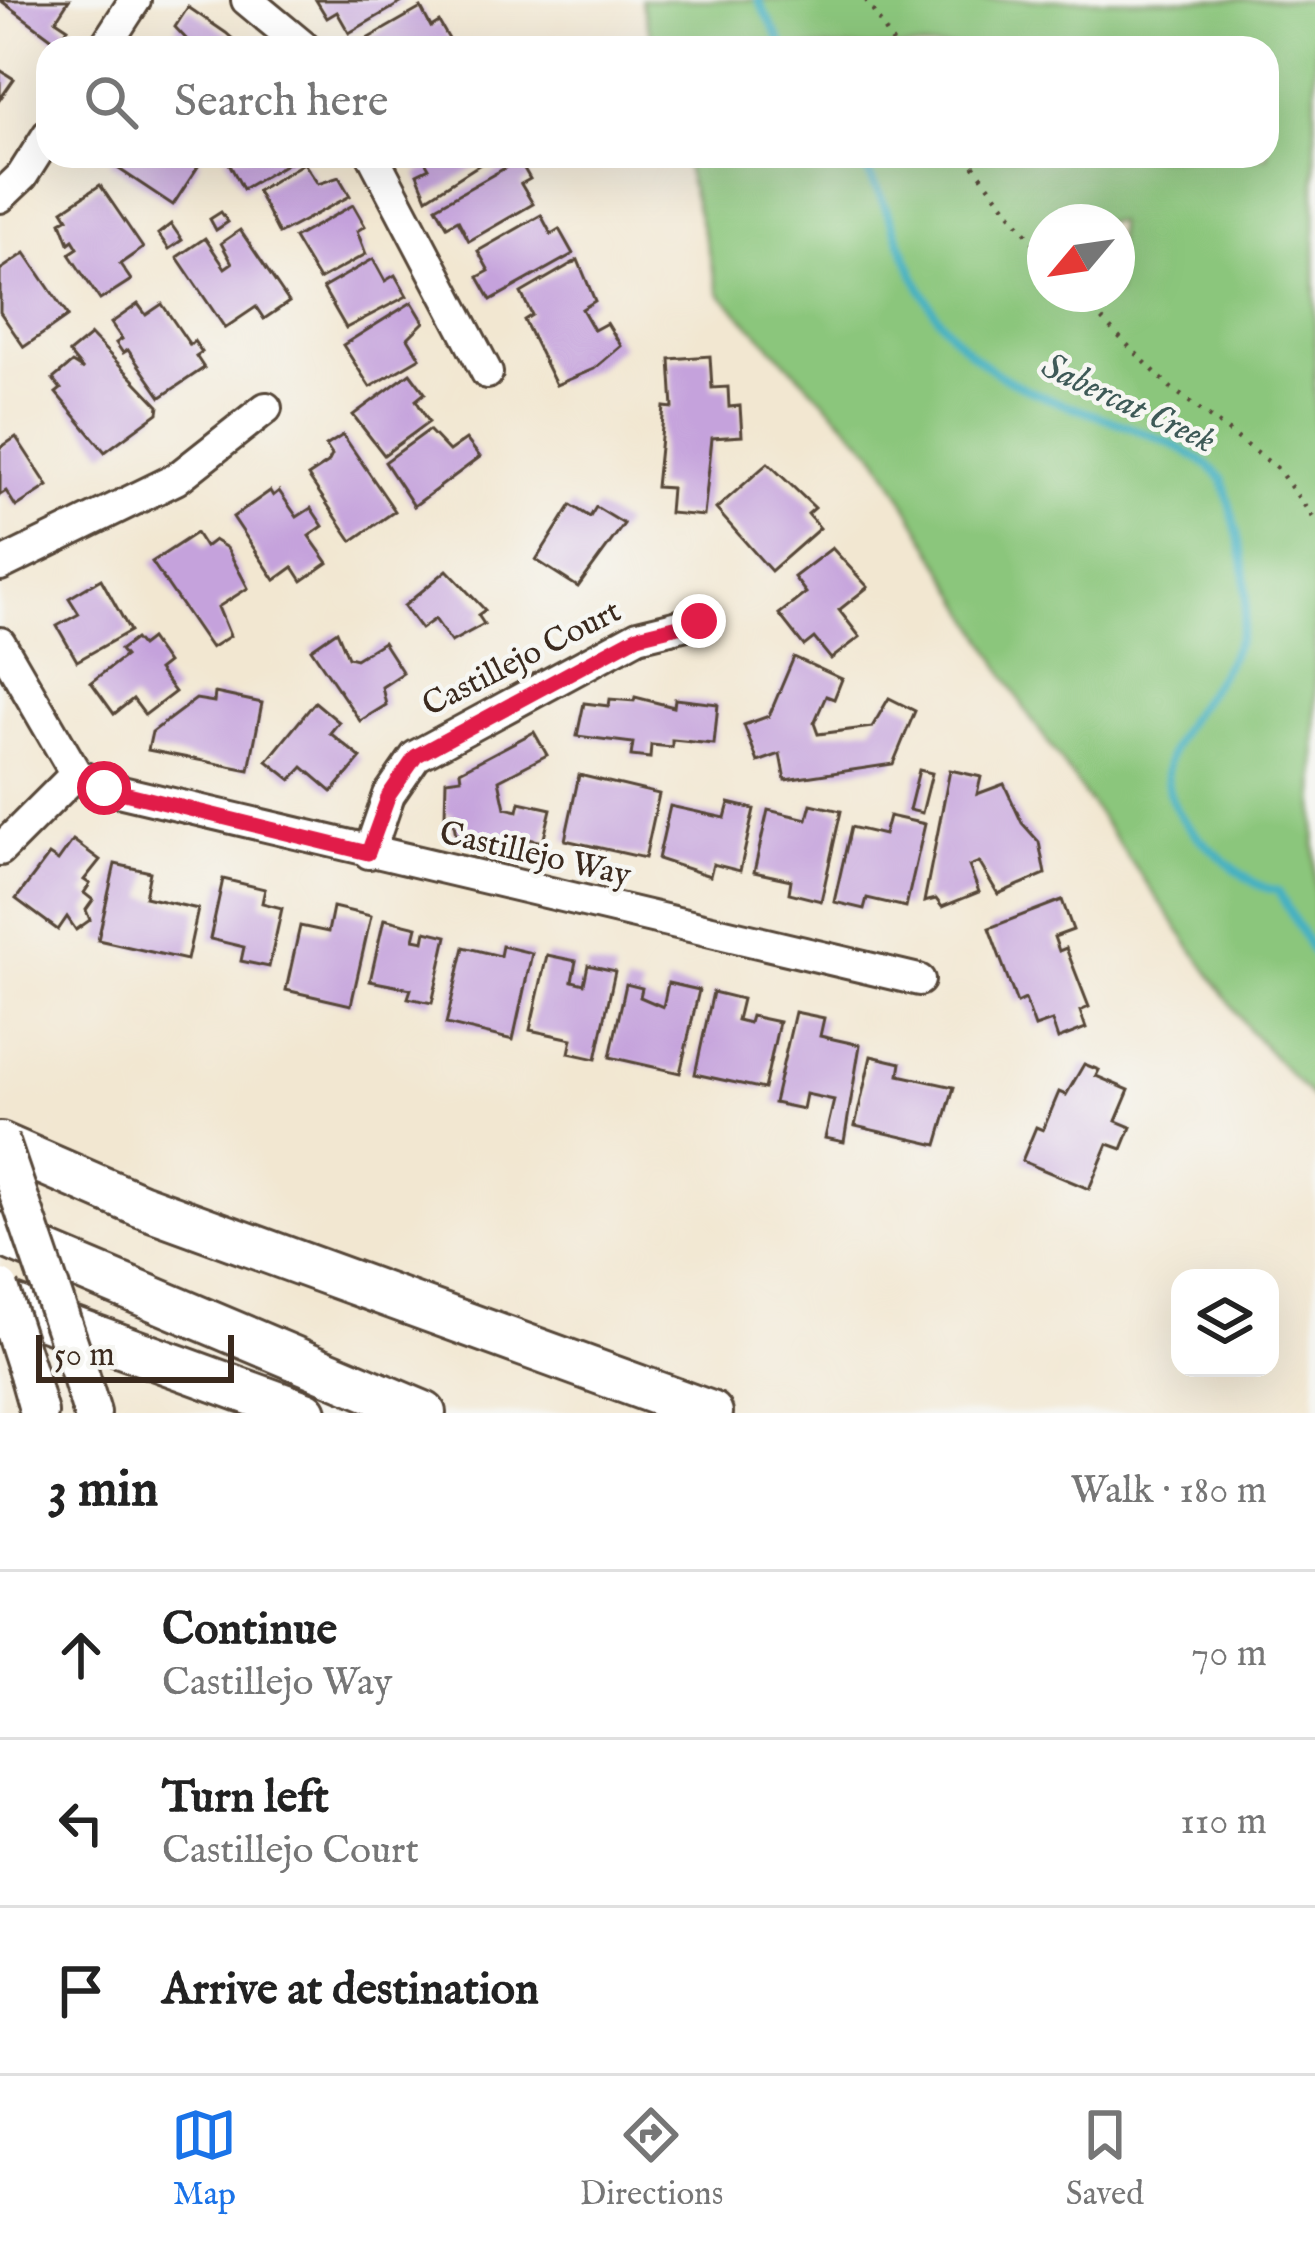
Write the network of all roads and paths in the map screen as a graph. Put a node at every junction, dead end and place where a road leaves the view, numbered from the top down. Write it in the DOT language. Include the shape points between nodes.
graph roads {
  1 [pos="135,0"];
  2 [pos="248,0"];
  3 [pos="866,0"];
  4 [pos="112,36"];
  5 [pos="291,36"];
  6 [pos="888,36"];
  7 [pos="36,154"];
  8 [pos="379,168"];
  9 [pos="976,168"];
  10 [pos="0,197"];
  11 [pos="1027,234"];
  12 [pos="1094,312"];
  13 [pos="487,373"];
  14 [pos="266,408"];
  15 [pos="1315,520"];
  16 [pos="0,565"];
  17 [pos="699,621"];
  18 [pos="0,643"];
  19 [pos="76,774"];
  20 [pos="0,850"];
  21 [pos="368,853"];
  22 [pos="919,980"];
  23 [pos="0,1142"];
  24 [pos="0,1234"];
  25 [pos="0,1288"];
  26 [pos="0,1302"];
  27 [pos="39,1413"];
  28 [pos="92,1413"];
  29 [pos="305,1413"];
  30 [pos="424,1413"];
  31 [pos="710,1413"];
  1 -- 4 [label="street"];
  2 -- 5 [label="street"];
  3 -- 6 [label="path"];
  7 -- 10 [label="street"];
  8 -- 13 [label="street"];
  9 -- 11 [label="path"];
  12 -- 15 [label="path" via="1170,387 1276,468"];
  14 -- 16 [label="street" via="176,479"];
  17 -- 21 [label="street, Castillejo Court" via="638,636 416,756 389,795"];
  18 -- 19 [label="street"];
  19 -- 20 [label="street"];
  19 -- 21 [label="street, Castillejo Way" via="128,797"];
  21 -- 22 [label="street, Castillejo Way"];
  23 -- 28 [label="main road, bridge"];
  23 -- 31 [label="highway" via="140,1205"];
  24 -- 30 [label="highway"];
  25 -- 27 [label="main road, bridge"];
  26 -- 29 [label="highway"];
}
